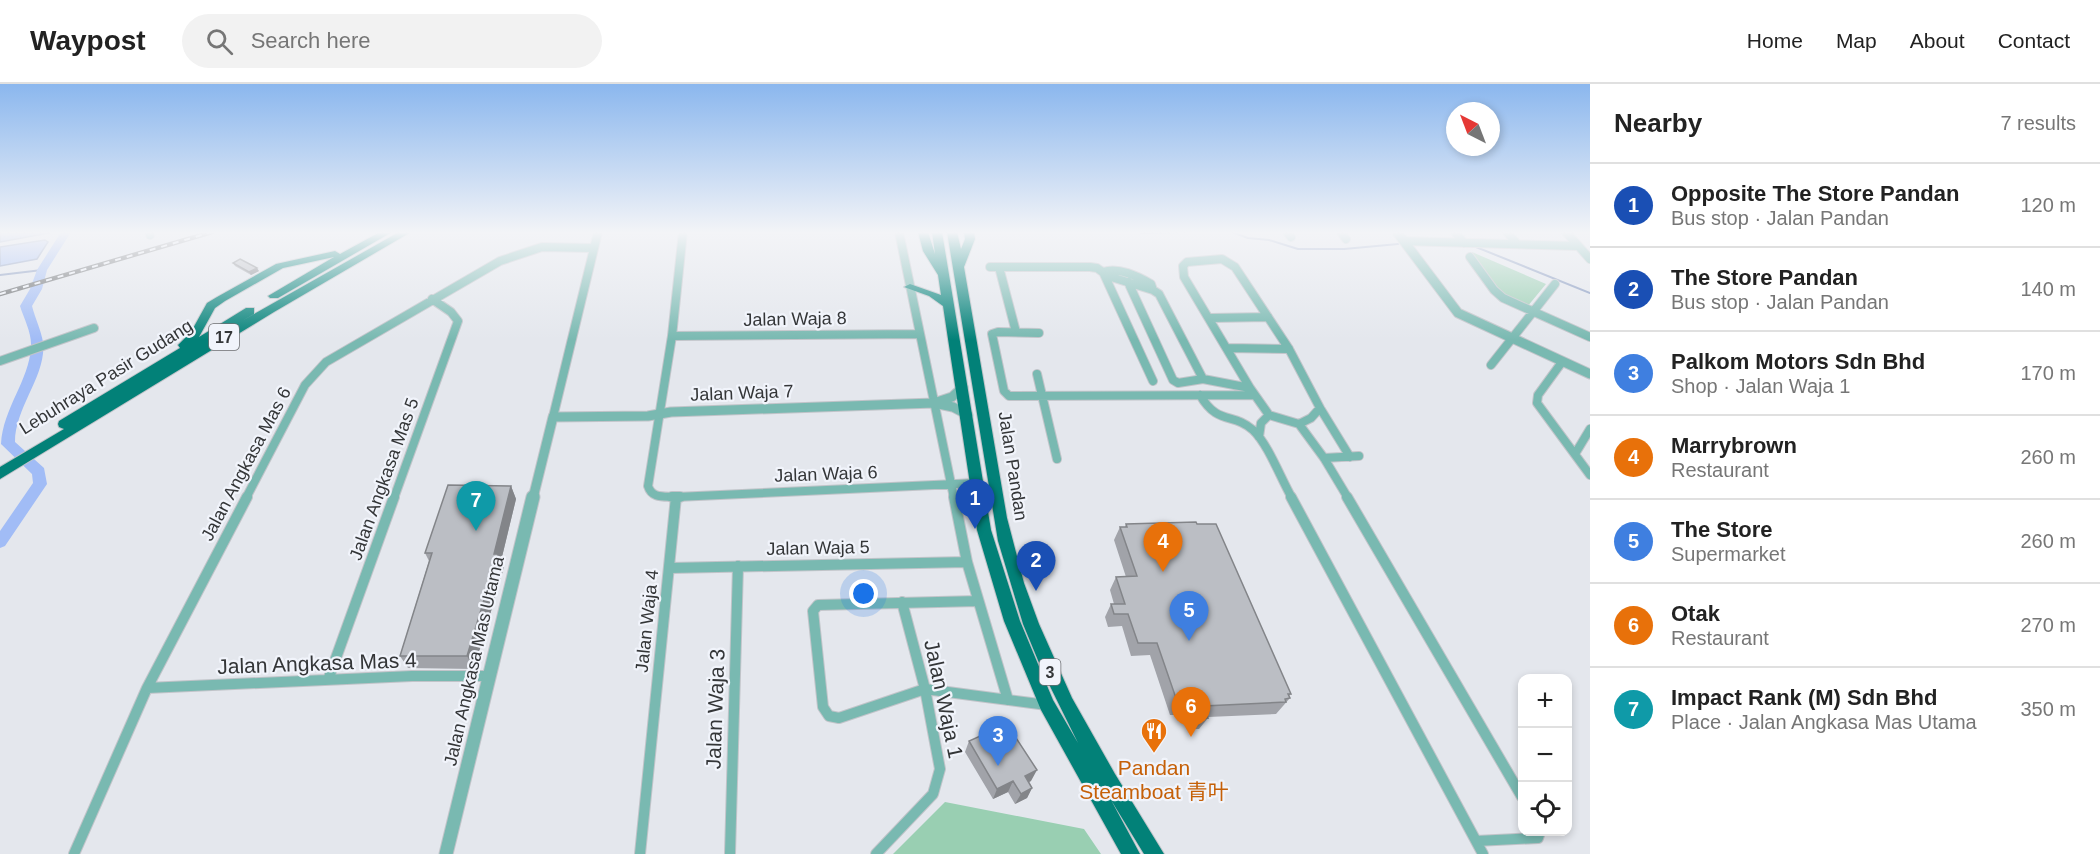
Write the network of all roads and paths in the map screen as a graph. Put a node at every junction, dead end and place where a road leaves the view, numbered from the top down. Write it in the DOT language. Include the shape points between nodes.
graph roads {
  1 [pos="959,267"];
  2 [pos="999,267"];
  3 [pos="276,268"];
  4 [pos="325,268"];
  5 [pos="343,268"];
  6 [pos="488,268"];
  7 [pos="589,268"];
  8 [pos="679,268"];
  9 [pos="906,268"];
  10 [pos="938,268"];
  11 [pos="943,268"];
  12 [pos="1092,268"];
  13 [pos="1183,268"];
  14 [pos="1236,268"];
  15 [pos="1423,268"];
  16 [pos="1478,268"];
  17 [pos="1103,272"];
  18 [pos="945,279"];
  19 [pos="1128,282"];
  20 [pos="1555,284"];
  21 [pos="910,287"];
  22 [pos="1153,290"];
  23 [pos="432,299"];
  24 [pos="950,306"];
  25 [pos="1533,312"];
  26 [pos="1268,316"];
  27 [pos="1210,318"];
  28 [pos="94,328"];
  29 [pos="1150,328"];
  30 [pos="1131,329"];
  31 [pos="918,331"];
  32 [pos="1016,332"];
  33 [pos="672,333"];
  34 [pos="1039,333"];
  35 [pos="1590,337"];
  36 [pos="1511,339"];
  37 [pos="1228,348"];
  38 [pos="1289,349"];
  39 [pos="0,361"];
  40 [pos="1562,362"];
  41 [pos="1491,365"];
  42 [pos="1037,374"];
  43 [pos="1590,374"];
  44 [pos="1203,379"];
  45 [pos="1153,381"];
  46 [pos="963,387"];
  47 [pos="118,390"];
  48 [pos="1252,391"];
  49 [pos="1200,395"];
  50 [pos="1043,396"];
  51 [pos="934,403"];
  52 [pos="1320,408"];
  53 [pos="658,414"];
  54 [pos="968,415"];
  55 [pos="1269,415"];
  56 [pos="553,417"];
  57 [pos="1299,424"];
  58 [pos="1590,429"];
  59 [pos="1259,437"];
  60 [pos="40,444"];
  61 [pos="1575,454"];
  62 [pos="1324,458"];
  63 [pos="1057,459"];
  64 [pos="3,467"];
  65 [pos="1590,475"];
  66 [pos="977,483"];
  67 [pos="952,485"];
  68 [pos="676,497"];
  69 [pos="967,562"];
  70 [pos="738,566"];
  71 [pos="670,568"];
  72 [pos="903,602"];
  73 [pos="978,602"];
  74 [pos="489,676"];
  75 [pos="328,680"];
  76 [pos="147,688"];
  77 [pos="925,688"];
  78 [pos="1008,700"];
  79 [pos="1047,705"];
  80 [pos="1518,790"];
  81 [pos="1539,836"];
  82 [pos="1476,841"];
  83 [pos="74,854"];
  84 [pos="446,854"];
  85 [pos="640,854"];
  86 [pos="730,854"];
  87 [pos="876,854"];
  88 [pos="1131,854"];
  89 [pos="1155,854"];
  90 [pos="1483,854"];
  1 -- 89 [label="highway, Jalan Pandan / 3" via="1005,539 1023,603 1075,723"];
  2 -- 32 [label="street"];
  3 -- 47 [label="highway" via="221,298 211,306 190,341"];
  4 -- 47 [label="highway, Lebuhraya Pasir Gudang / 17"];
  5 -- 60 [label="highway, Lebuhraya Pasir Gudang / 17"];
  6 -- 23 [label="street, Jalan Angkasa Mas 6"];
  7 -- 56 [label="street, Jalan Angkasa Mas Utama"];
  8 -- 33 [label="street"];
  9 -- 21 [label="street"];
  10 -- 18 [label="highway"];
  11 -- 18 [label="highway, Jalan Pandan / 3"];
  12 -- 17 [label="street"];
  13 -- 27 [label="street" via="1184,277"];
  14 -- 26 [label="street"];
  15 -- 36 [label="street" via="1452,308"];
  16 -- 25 [label="street" via="1499,295"];
  17 -- 19 [label="street"];
  17 -- 22 [label="street" via="1110,269 1146,280"];
  17 -- 30 [label="street"];
  18 -- 24 [label="highway, Jalan Pandan / 3"];
  19 -- 22 [label="street"];
  19 -- 29 [label="street"];
  20 -- 25 [label="street"];
  21 -- 24 [label="highway" via="933,294"];
  21 -- 31 [label="street"];
  22 -- 44 [label="street" via="1159,294"];
  23 -- 75 [label="street, Jalan Angkasa Mas 5" via="458,321"];
  23 -- 76 [label="street, Jalan Angkasa Mas 6" via="326,362 306,385"];
  24 -- 46 [label="highway, Jalan Pandan / 3"];
  25 -- 35 [label="street"];
  25 -- 36 [label="street"];
  26 -- 27 [label="street"];
  26 -- 38 [label="street"];
  27 -- 37 [label="street"];
  28 -- 39 [label="street"];
  29 -- 30 [label="street"];
  29 -- 44 [label="street" via="1174,381"];
  30 -- 45 [label="street"];
  31 -- 33 [label="street, Jalan Waja 8"];
  31 -- 51 [label="street"];
  32 -- 34 [label="street"];
  32 -- 50 [label="street" via="992,334 1004,391 1009,396"];
  33 -- 53 [label="street"];
  36 -- 40 [label="street"];
  36 -- 41 [label="street"];
  37 -- 38 [label="street"];
  37 -- 48 [label="street"];
  38 -- 52 [label="street"];
  40 -- 43 [label="street"];
  40 -- 61 [label="street" via="1536,399"];
  42 -- 50 [label="street"];
  44 -- 48 [label="street"];
  46 -- 51 [label="street, Jalan Waja 7" via="952,397"];
  46 -- 54 [label="highway, Jalan Pandan / 3"];
  47 -- 60 [label="highway, Lebuhraya Pasir Gudang / 17"];
  48 -- 49 [label="street"];
  48 -- 55 [label="street"];
  49 -- 50 [label="street"];
  49 -- 59 [label="street" via="1211,411 1247,424"];
  50 -- 63 [label="street"];
  51 -- 53 [label="street, Jalan Waja 7"];
  51 -- 54 [label="street, Jalan Waja 7"];
  51 -- 67 [label="street"];
  52 -- 57 [label="street"];
  52 -- 62 [label="street" via="1354,456"];
  53 -- 56 [label="street, Jalan Waja 7"];
  53 -- 68 [label="street" via="648,486 656,496"];
  54 -- 66 [label="highway, Jalan Pandan / 3"];
  55 -- 57 [label="street"];
  55 -- 59 [label="street" via="1262,423"];
  56 -- 74 [label="street, Jalan Angkasa Mas Utama"];
  57 -- 62 [label="street"];
  58 -- 61 [label="street"];
  59 -- 82 [label="street"];
  60 -- 64 [label="highway, Lebuhraya Pasir Gudang / 17"];
  61 -- 65 [label="street"];
  62 -- 80 [label="street"];
  66 -- 67 [label="street, Jalan Waja 6"];
  66 -- 79 [label="highway, Jalan Pandan / 3" via="984,530 1012,621"];
  67 -- 68 [label="street, Jalan Waja 6"];
  67 -- 69 [label="street"];
  68 -- 71 [label="street, Jalan Waja 4"];
  69 -- 70 [label="street, Jalan Waja 5"];
  69 -- 73 [label="street"];
  70 -- 71 [label="street, Jalan Waja 5"];
  70 -- 86 [label="street, Jalan Waja 3"];
  71 -- 85 [label="street, Jalan Waja 4"];
  72 -- 73 [label="street"];
  72 -- 77 [label="street, Jalan Waja 1"];
  72 -- 77 [label="street" via="818,605 813,611 823,707 829,716 839,718"];
  73 -- 78 [label="street"];
  74 -- 75 [label="street, Jalan Angkasa Mas 4"];
  74 -- 84 [label="street, Jalan Angkasa Mas Utama"];
  75 -- 76 [label="street, Jalan Angkasa Mas 4"];
  76 -- 83 [label="street, Jalan Angkasa Mas 6"];
  77 -- 78 [label="street"];
  77 -- 87 [label="street, Jalan Waja 1" via="940,769 938,782 933,794"];
  78 -- 79 [label="street"];
  79 -- 88 [label="highway, Jalan Pandan / 3"];
  81 -- 82 [label="street"];
  82 -- 90 [label="street"];
}
